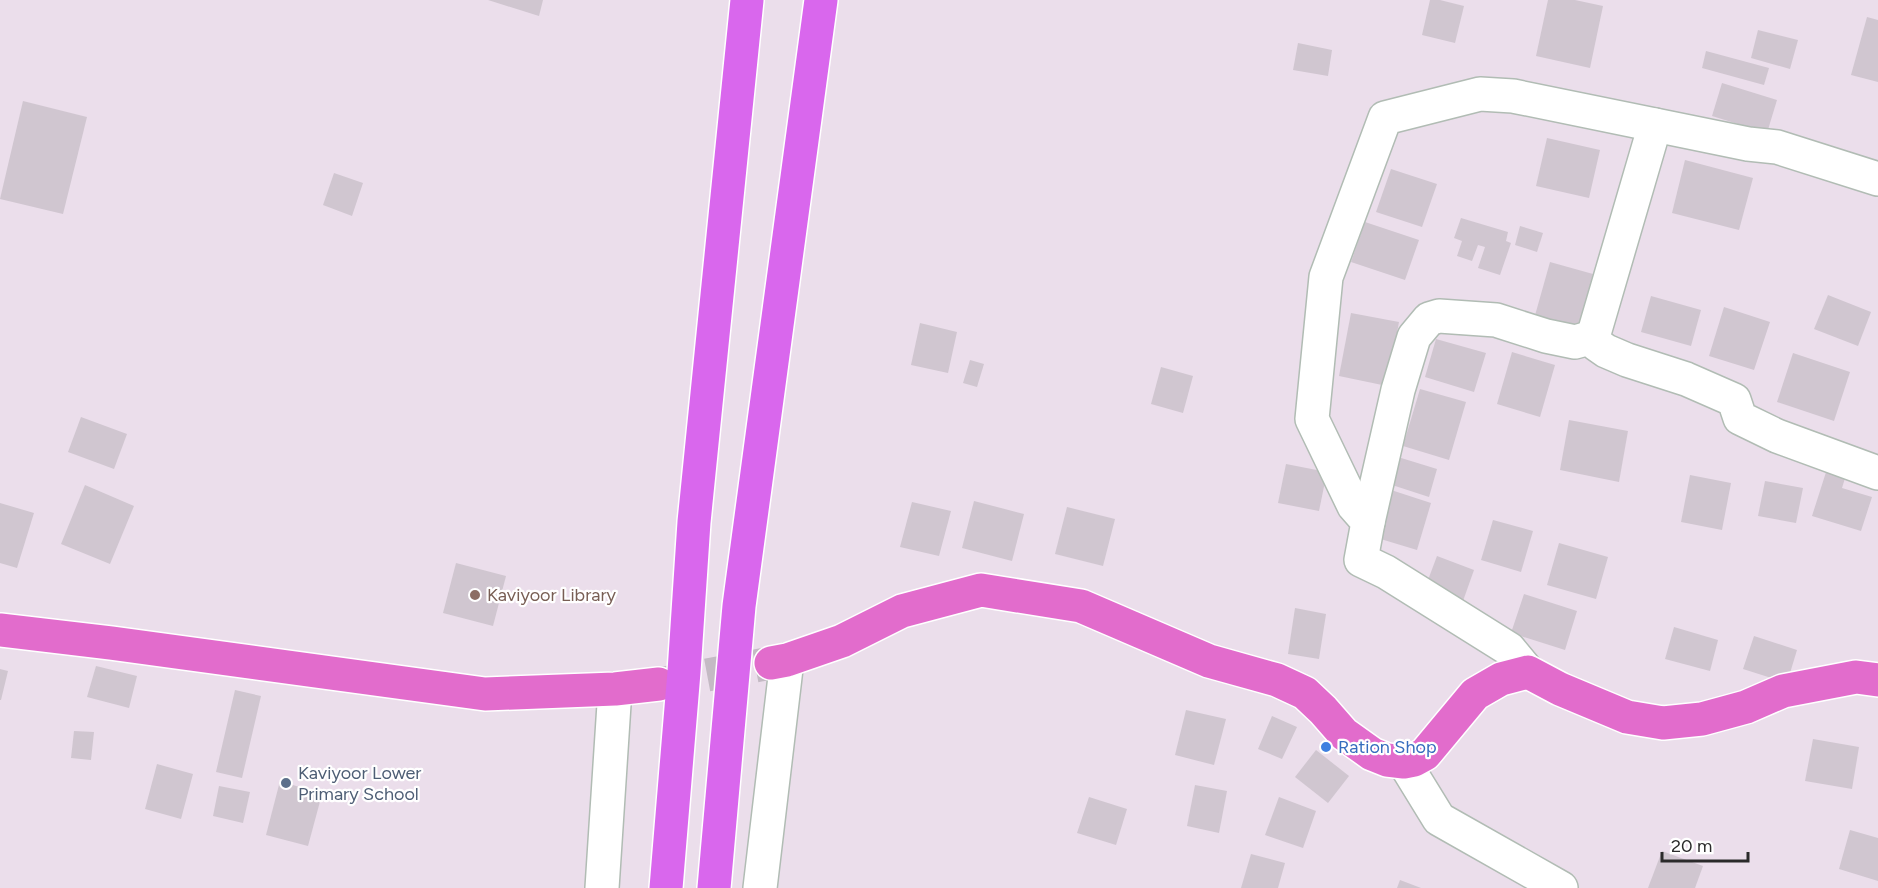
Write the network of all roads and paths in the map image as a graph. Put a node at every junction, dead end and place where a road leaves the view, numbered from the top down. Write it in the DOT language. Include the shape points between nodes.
graph roads {
  1 [pos="747,0"];
  2 [pos="821,0"];
  3 [pos="1655,125"];
  4 [pos="1878,179"];
  5 [pos="1593,337"];
  6 [pos="1878,472"];
  7 [pos="1368,522"];
  8 [pos="0,630"];
  9 [pos="779,662"];
  10 [pos="1528,672"];
  11 [pos="1878,680"];
  12 [pos="659,684"];
  13 [pos="615,689"];
  14 [pos="1404,762"];
  15 [pos="602,888"];
  16 [pos="666,888"];
  17 [pos="714,888"];
  18 [pos="760,888"];
  19 [pos="1561,888"];
  1 -- 16 [label="highway" via="693,522"];
  2 -- 17 [label="highway" via="739,606"];
  3 -- 4 [label="street" via="1777,147"];
  3 -- 5 [label="street"];
  3 -- 7 [label="street" via="1513,96 1480,94 1385,118 1326,277 1312,419 1354,506"];
  5 -- 6 [label="street" via="1605,351 1734,400 1740,418"];
  5 -- 7 [label="street" via="1575,342 1496,320 1439,316 1429,319 1414,337 1398,390"];
  7 -- 10 [label="street" via="1361,560 1509,649"];
  8 -- 13 [label="main road" via="485,694"];
  9 -- 14 [label="main road" via="842,640 902,611 981,590 1081,606 1209,660 1277,680 1305,693 1344,734 1372,754"];
  9 -- 18 [label="street"];
  10 -- 11 [label="main road" via="1627,717 1664,723 1702,719 1746,707 1783,691 1856,677"];
  10 -- 14 [label="main road" via="1501,679 1475,694 1425,754"];
  12 -- 13 [label="main road"];
  13 -- 15 [label="street"];
  14 -- 19 [label="street" via="1438,819"];
}
